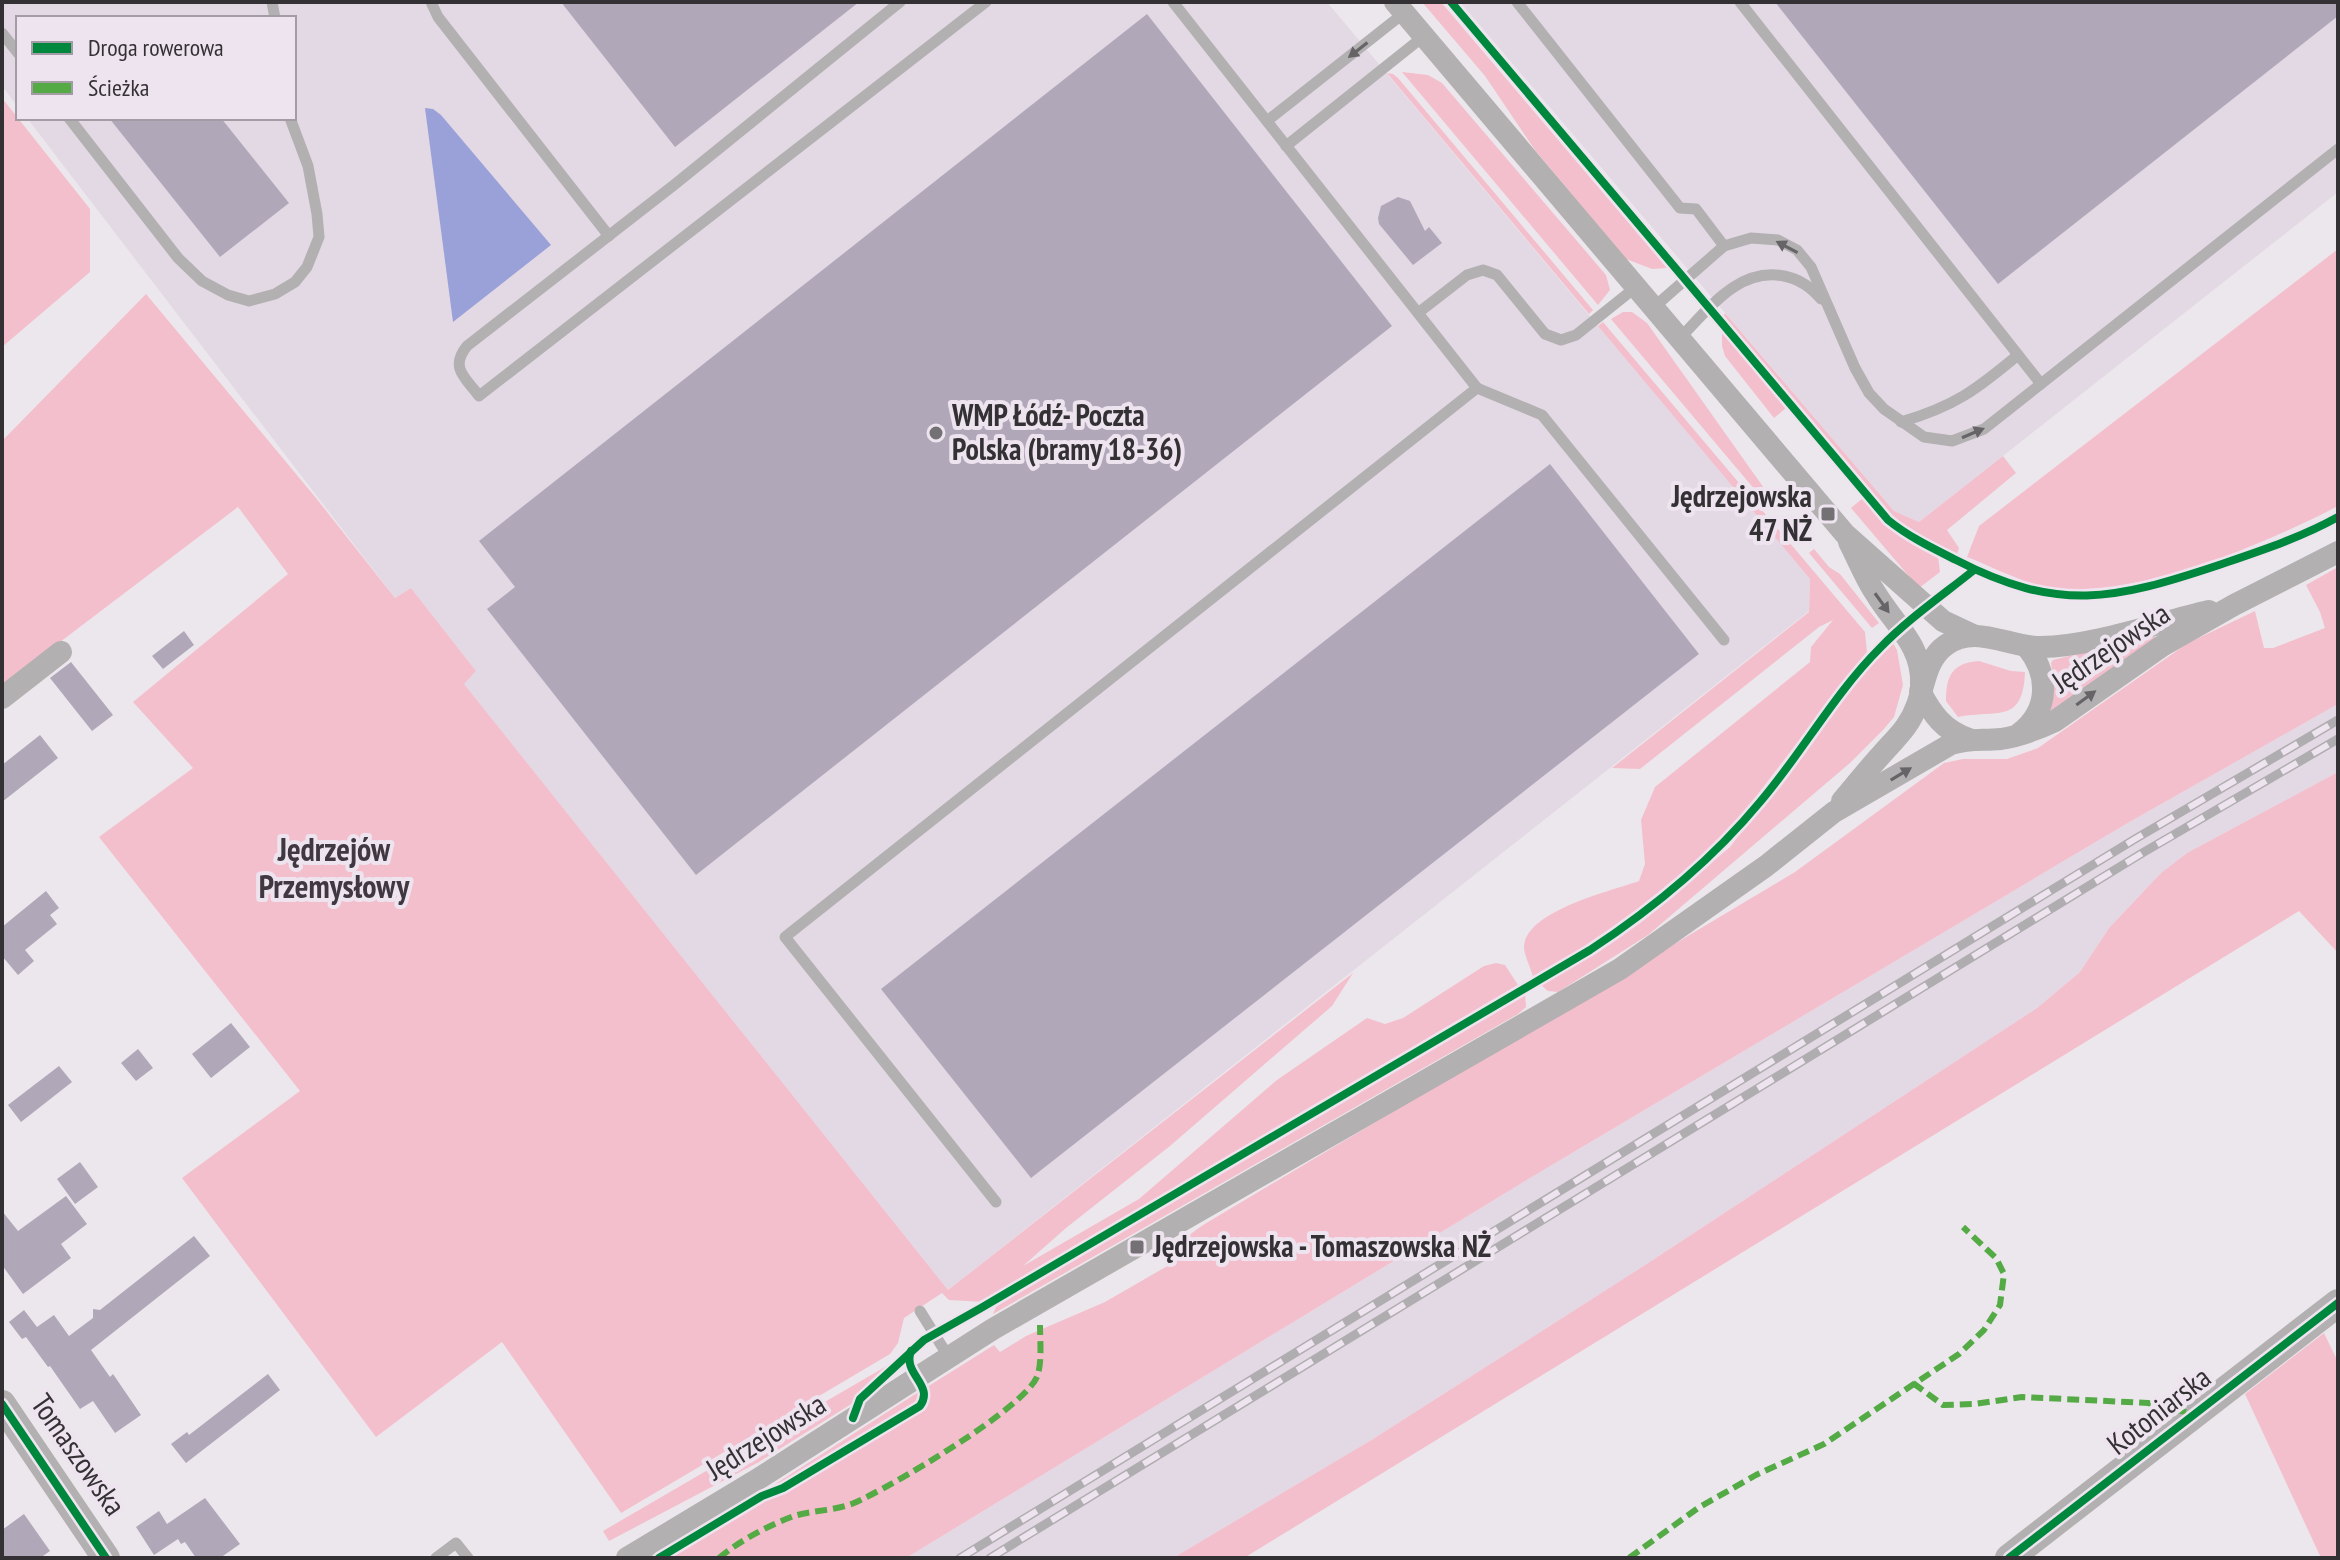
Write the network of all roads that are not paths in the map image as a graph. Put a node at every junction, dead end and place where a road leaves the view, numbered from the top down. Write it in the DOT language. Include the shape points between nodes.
graph roads {
  1 [pos="431,2"];
  2 [pos="900,2"];
  3 [pos="986,2"];
  4 [pos="1173,2"];
  5 [pos="1517,2"];
  6 [pos="1740,2"];
  7 [pos="1399,8"];
  8 [pos="2,33"];
  9 [pos="1424,36"];
  10 [pos="16,50"];
  11 [pos="71,120"];
  12 [pos="291,120"];
  13 [pos="1267,121"];
  14 [pos="1286,146"];
  15 [pos="2338,149"];
  16 [pos="609,236"];
  17 [pos="1724,246"];
  18 [pos="1636,287"];
  19 [pos="1653,308"];
  20 [pos="1829,309"];
  21 [pos="1418,313"];
  22 [pos="1679,339"];
  23 [pos="2018,355"];
  24 [pos="2041,384"];
  25 [pos="1477,388"];
  26 [pos="1901,422"];
  27 [pos="1845,534"];
  28 [pos="2338,552"];
  29 [pos="2234,605"];
  30 [pos="1975,636"];
  31 [pos="1724,640"];
  32 [pos="2027,647"];
  33 [pos="61,652"];
  34 [pos="1920,691"];
  35 [pos="2,698"];
  36 [pos="2018,735"];
  37 [pos="1969,739"];
  38 [pos="1834,812"];
  39 [pos="996,1202"];
  40 [pos="2338,1303"];
  41 [pos="920,1311"];
  42 [pos="948,1356"];
  43 [pos="2,1404"];
  44 [pos="106,1553"];
  45 [pos="436,1558"];
  46 [pos="468,1558"];
  47 [pos="627,1558"];
  48 [pos="2009,1558"];
  1 -- 16 [label="lane"];
  2 -- 16 [label="lane"];
  3 -- 16 [label="lane" via="479,396 459,370 459,356 467,346"];
  4 -- 13 [label="lane"];
  5 -- 17 [label="lane" via="1680,208 1696,209"];
  6 -- 23 [label="lane"];
  7 -- 9 [label="street"];
  7 -- 13 [label="lane, one-way"];
  8 -- 10 [label="lane"];
  9 -- 14 [label="lane"];
  9 -- 18 [label="street"];
  11 -- 12 [label="lane" via="178,258 202,281 249,301 295,282 319,237 308,166"];
  13 -- 14 [label="lane"];
  14 -- 21 [label="lane"];
  15 -- 24 [label="lane"];
  17 -- 19 [label="lane"];
  20 -- 17 [label="lane, one-way" via="1811,267 1797,250 1778,240 1751,238"];
  18 -- 19 [label="street"];
  18 -- 21 [label="lane" via="1576,335 1561,340 1545,334 1497,275 1483,270 1467,275"];
  19 -- 22 [label="street"];
  20 -- 22 [label="lane" via="1796,279 1751,277 1731,287"];
  20 -- 26 [label="lane" via="1869,393"];
  21 -- 25 [label="lane"];
  22 -- 27 [label="street"];
  23 -- 24 [label="lane"];
  23 -- 26 [label="lane" via="1954,403"];
  26 -- 24 [label="lane, one-way" via="1924,437 1952,441 1984,429"];
  25 -- 31 [label="lane" via="1542,415"];
  25 -- 39 [label="lane" via="785,937"];
  27 -- 30 [label="street" via="1943,621"];
  27 -- 34 [label="street, one-way" via="1875,594 1919,657"];
  28 -- 29 [label="street, Jędrzejowska"];
  29 -- 32 [label="street, Jędrzejowska" via="2095,639"];
  36 -- 29 [label="street, Jędrzejowska, one-way" via="2055,721 2162,646"];
  30 -- 32 [label="street, Jędrzejowska"];
  30 -- 34 [label="street, Jędrzejowska" via="1946,644"];
  32 -- 36 [label="street, Jędrzejowska" via="2041,668 2044,690 2033,721"];
  33 -- 35 [label="street"];
  34 -- 37 [label="street" via="1940,722"];
  34 -- 38 [label="street, Jędrzejowska" via="1903,732"];
  36 -- 37 [label="street, Jędrzejowska"];
  38 -- 37 [label="street, Jędrzejowska, one-way" via="1939,750"];
  38 -- 42 [label="street, Jędrzejowska" via="1620,969"];
  40 -- 48 [label="street, Kotoniarska"];
  41 -- 42 [label="lane"];
  42 -- 47 [label="street, Jędrzejowska"];
  43 -- 44 [label="street, Tomaszowska"];
  45 -- 46 [label="lane" via="456,1543"];
}
